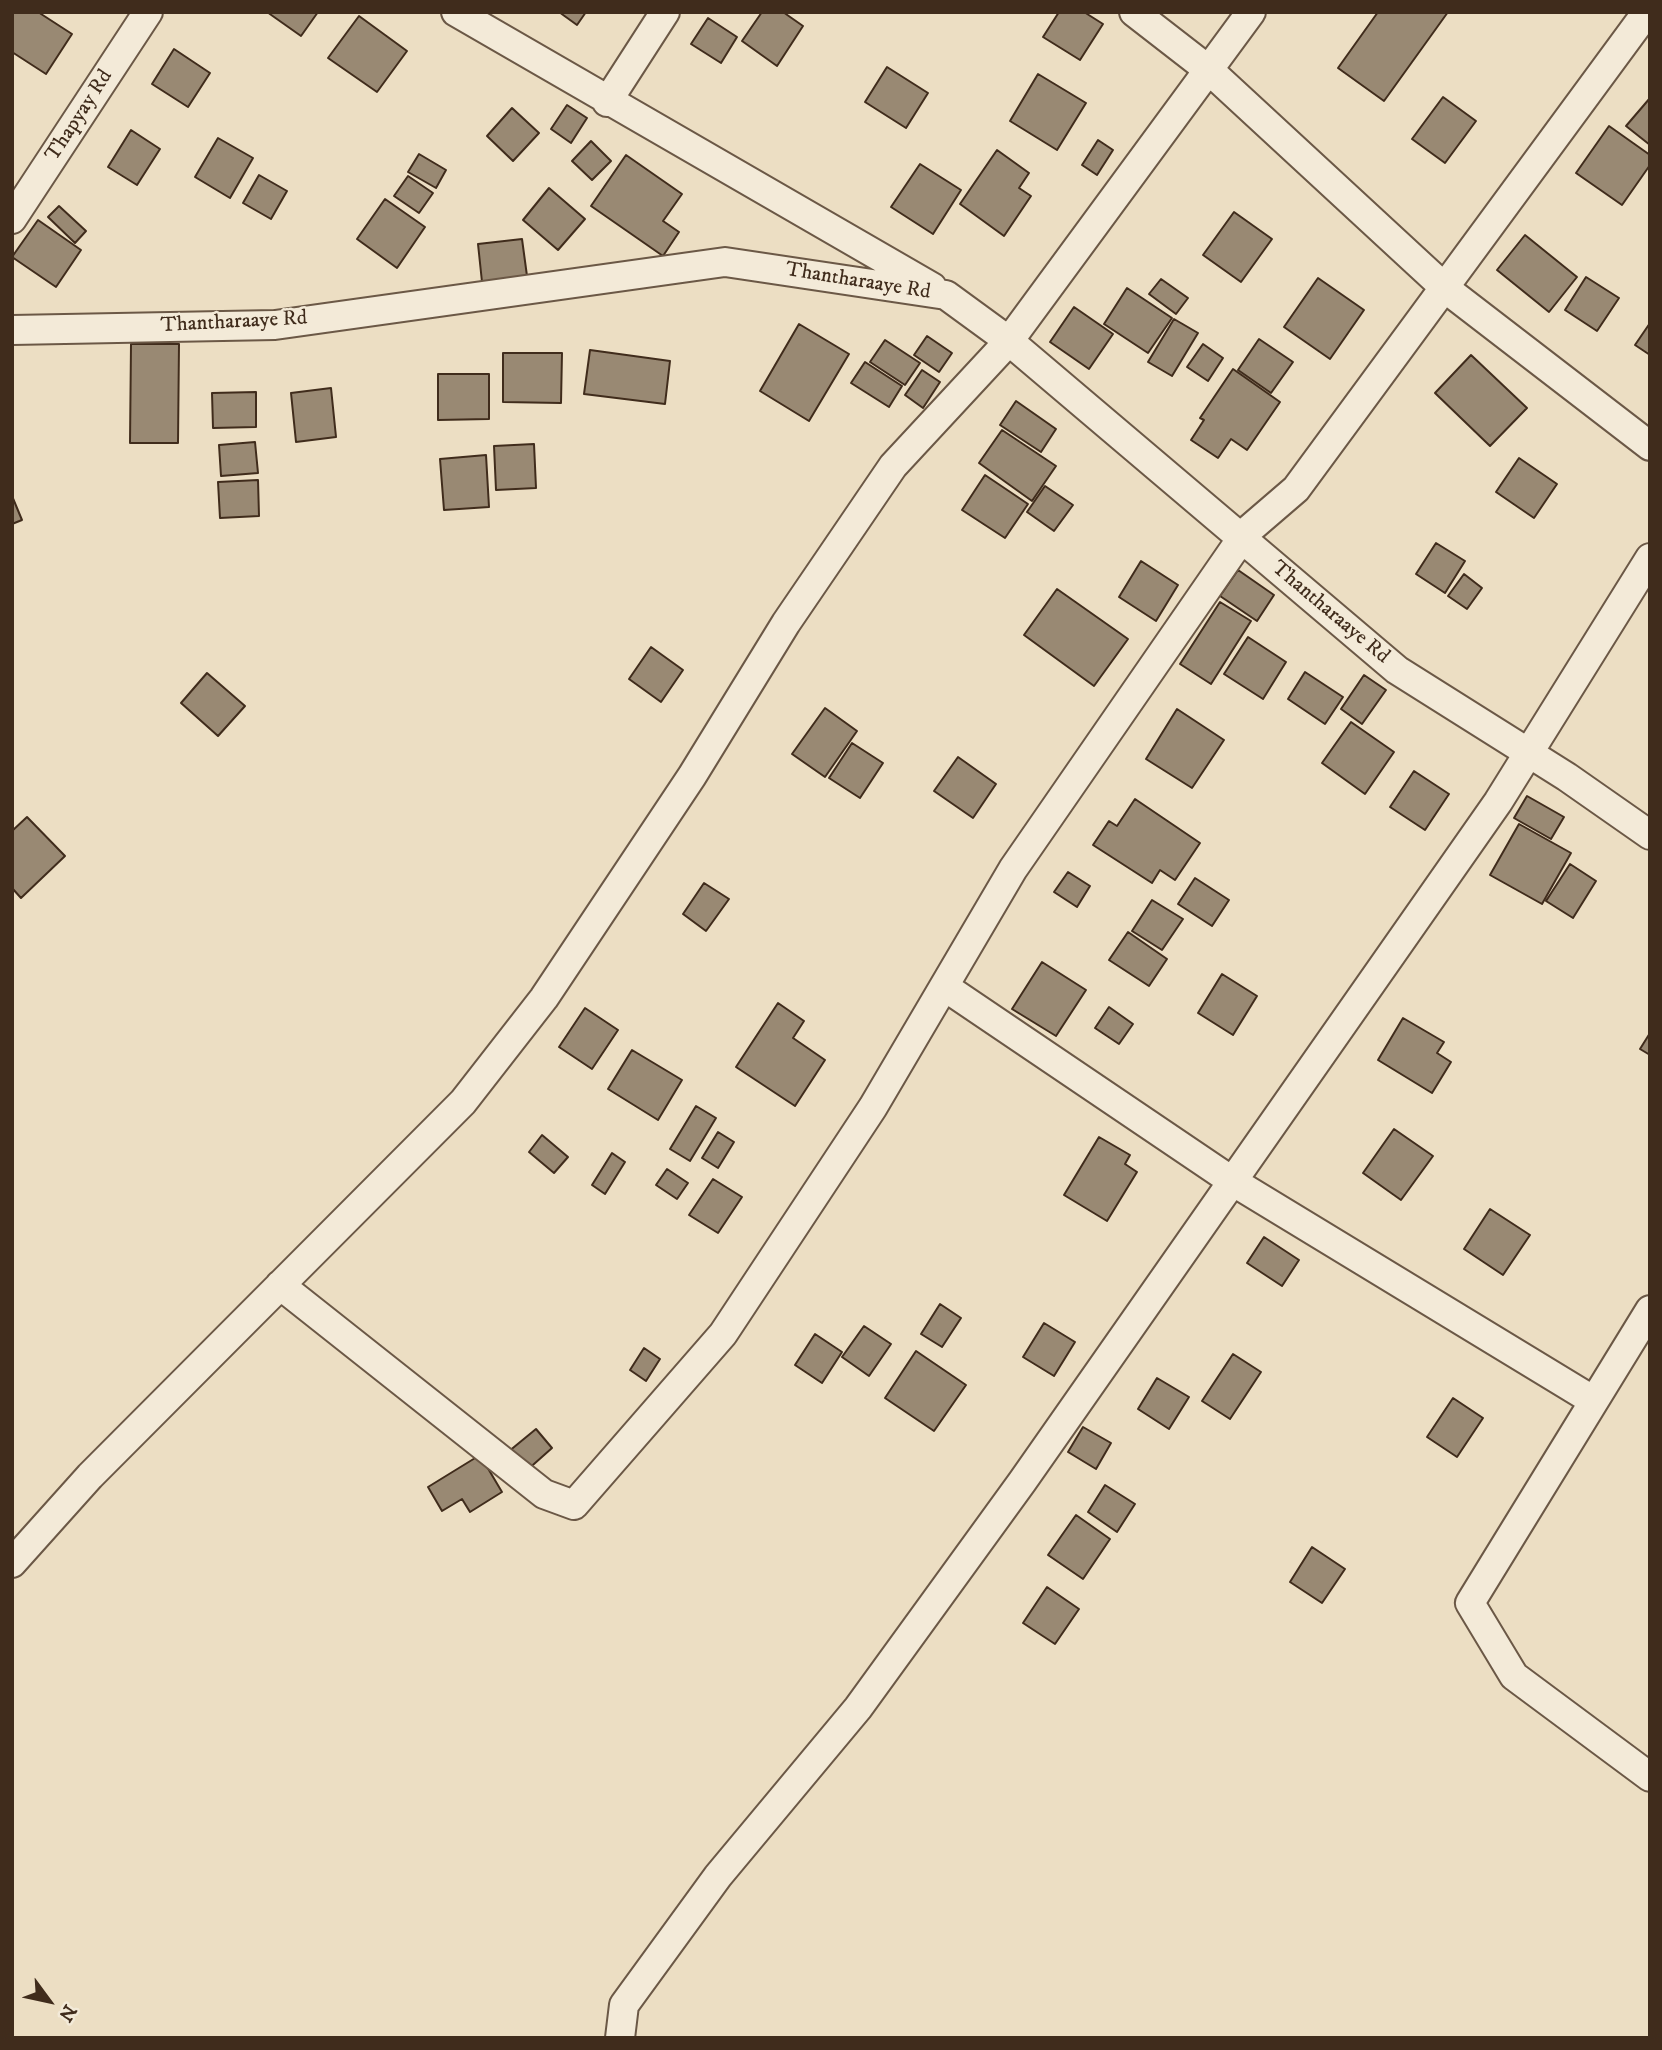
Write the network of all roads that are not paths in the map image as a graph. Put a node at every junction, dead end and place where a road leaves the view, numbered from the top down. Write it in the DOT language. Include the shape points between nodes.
graph roads {
  1 [pos="148,12"];
  2 [pos="456,12"];
  3 [pos="665,12"];
  4 [pos="1134,12"];
  5 [pos="1251,12"];
  6 [pos="1647,12"];
  7 [pos="1210,71"];
  8 [pos="607,102"];
  9 [pos="12,219"];
  10 [pos="1446,289"];
  11 [pos="946,295"];
  12 [pos="12,330"];
  13 [pos="1009,341"];
  14 [pos="1650,446"];
  15 [pos="1242,538"];
  16 [pos="1650,558"];
  17 [pos="1531,754"];
  18 [pos="1650,835"];
  19 [pos="944,987"];
  20 [pos="1232,1181"];
  21 [pos="280,1285"];
  22 [pos="1650,1310"];
  23 [pos="1594,1401"];
  24 [pos="12,1563"];
  25 [pos="1650,1777"];
  26 [pos="620,2038"];
  1 -- 9 [label="street, Thapyay Rd"];
  2 -- 8 [label="street"];
  3 -- 8 [label="street"];
  4 -- 7 [label="street"];
  5 -- 7 [label="street"];
  6 -- 10 [label="street"];
  7 -- 10 [label="street"];
  7 -- 13 [label="street"];
  8 -- 11 [label="street"];
  10 -- 14 [label="street"];
  10 -- 15 [label="street" via="1296,489"];
  11 -- 12 [label="street, Thantharaaye Rd" via="725,262 275,325"];
  11 -- 13 [label="street, Thantharaaye Rd"];
  13 -- 15 [label="street, Thantharaaye Rd"];
  13 -- 21 [label="street" via="893,466 544,998 463,1102"];
  15 -- 17 [label="street, Thantharaaye Rd" via="1396,670"];
  15 -- 19 [label="street" via="1013,869"];
  16 -- 17 [label="street"];
  17 -- 18 [label="street, Thantharaaye Rd"];
  17 -- 20 [label="street"];
  19 -- 20 [label="street"];
  19 -- 21 [label="street" via="873,1107 723,1334 574,1506 544,1493"];
  20 -- 23 [label="street"];
  20 -- 26 [label="street" via="858,1708 718,1876 624,2005"];
  21 -- 24 [label="street" via="90,1476"];
  22 -- 23 [label="street"];
  23 -- 25 [label="street" via="1470,1603 1514,1676"];
}
